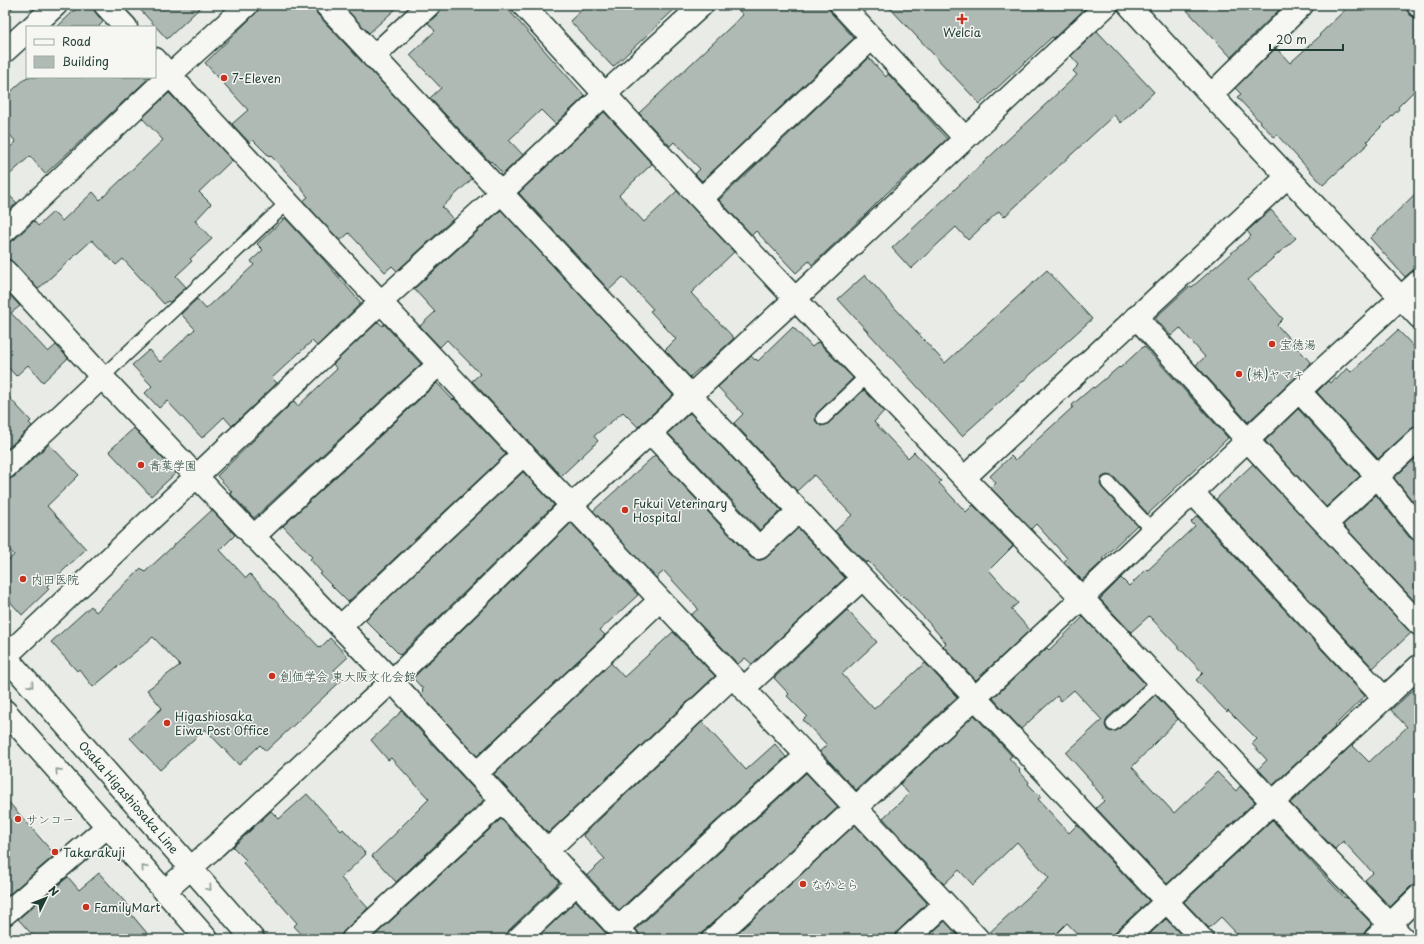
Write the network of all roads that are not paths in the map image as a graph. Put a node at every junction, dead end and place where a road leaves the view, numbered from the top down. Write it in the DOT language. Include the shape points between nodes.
graph roads {
  1 [pos="56,5"];
  2 [pos="105,5"];
  3 [pos="247,5"];
  4 [pos="326,5"];
  5 [pos="429,5"];
  6 [pos="523,5"];
  7 [pos="702,5"];
  8 [pos="841,5"];
  9 [pos="1107,5"];
  10 [pos="1129,5"];
  11 [pos="1302,5"];
  12 [pos="33,26"];
  13 [pos="125,26"];
  14 [pos="26,32"];
  15 [pos="872,38"];
  16 [pos="5,51"];
  17 [pos="374,57"];
  18 [pos="156,60"];
  19 [pos="170,75"];
  20 [pos="605,94"];
  21 [pos="1210,95"];
  22 [pos="966,138"];
  23 [pos="1286,177"];
  24 [pos="501,193"];
  25 [pos="701,199"];
  26 [pos="288,202"];
  27 [pos="5,230"];
  28 [pos="5,271"];
  29 [pos="1419,281"];
  30 [pos="796,298"];
  31 [pos="1401,298"];
  32 [pos="381,302"];
  33 [pos="1136,317"];
  34 [pos="1419,317"];
  35 [pos="439,364"];
  36 [pos="868,375"];
  37 [pos="102,378"];
  38 [pos="1299,391"];
  39 [pos="690,395"];
  40 [pos="823,418"];
  41 [pos="650,432"];
  42 [pos="1419,438"];
  43 [pos="1248,441"];
  44 [pos="524,454"];
  45 [pos="5,468"];
  46 [pos="1377,476"];
  47 [pos="196,477"];
  48 [pos="964,478"];
  49 [pos="1108,483"];
  50 [pos="1193,493"];
  51 [pos="572,505"];
  52 [pos="799,511"];
  53 [pos="1326,524"];
  54 [pos="1419,529"];
  55 [pos="1153,531"];
  56 [pos="254,537"];
  57 [pos="862,579"];
  58 [pos="1082,598"];
  59 [pos="660,600"];
  60 [pos="1419,624"];
  61 [pos="340,627"];
  62 [pos="5,656"];
  63 [pos="1419,666"];
  64 [pos="392,681"];
  65 [pos="1159,681"];
  66 [pos="738,683"];
  67 [pos="975,698"];
  68 [pos="1384,698"];
  69 [pos="5,711"];
  70 [pos="1113,724"];
  71 [pos="807,755"];
  72 [pos="477,774"];
  73 [pos="502,801"];
  74 [pos="1273,803"];
  75 [pos="856,808"];
  76 [pos="108,826"];
  77 [pos="547,851"];
  78 [pos="191,868"];
  79 [pos="577,883"];
  80 [pos="165,891"];
  81 [pos="1419,896"];
  82 [pos="1167,902"];
  83 [pos="945,904"];
  84 [pos="5,914"];
  85 [pos="1397,932"];
  86 [pos="623,933"];
  87 [pos="207,939"];
  88 [pos="253,939"];
  89 [pos="353,939"];
  90 [pos="518,939"];
  91 [pos="713,939"];
  92 [pos="907,939"];
  93 [pos="978,939"];
  94 [pos="1126,939"];
  95 [pos="1202,939"];
  96 [pos="1375,939"];
  1 -- 12 [label="street"];
  2 -- 13 [label="street"];
  3 -- 19 [label="street"];
  4 -- 17 [label="street"];
  5 -- 17 [label="street"];
  6 -- 20 [label="street"];
  7 -- 20 [label="street"];
  8 -- 15 [label="street"];
  9 -- 22 [label="street"];
  10 -- 21 [label="street"];
  11 -- 21 [label="street"];
  14 -- 16 [label="street"];
  15 -- 22 [label="street"];
  15 -- 25 [label="street"];
  17 -- 24 [label="street"];
  18 -- 19 [label="street"];
  19 -- 26 [label="street"];
  19 -- 27 [label="street"];
  20 -- 24 [label="street"];
  20 -- 25 [label="street"];
  21 -- 23 [label="street"];
  22 -- 30 [label="street"];
  23 -- 31 [label="street"];
  23 -- 33 [label="street"];
  24 -- 32 [label="street"];
  24 -- 39 [label="street"];
  25 -- 30 [label="street"];
  26 -- 32 [label="street"];
  26 -- 37 [label="lane"];
  28 -- 37 [label="street"];
  29 -- 31 [label="street"];
  30 -- 36 [label="street"];
  30 -- 39 [label="street"];
  31 -- 34 [label="street"];
  31 -- 38 [label="street"];
  32 -- 35 [label="street"];
  32 -- 47 [label="street"];
  33 -- 43 [label="street"];
  33 -- 48 [label="street"];
  35 -- 44 [label="street"];
  35 -- 56 [label="street"];
  36 -- 40 [label="lane"];
  36 -- 48 [label="street"];
  37 -- 45 [label="street"];
  37 -- 47 [label="street"];
  38 -- 43 [label="street"];
  38 -- 46 [label="street"];
  39 -- 41 [label="street"];
  39 -- 52 [label="street"];
  41 -- 51 [label="street"];
  41 -- 52 [label="street" via="759,548"];
  42 -- 46 [label="street"];
  43 -- 50 [label="street"];
  43 -- 53 [label="street"];
  44 -- 51 [label="street"];
  44 -- 61 [label="street"];
  46 -- 53 [label="street"];
  46 -- 54 [label="street"];
  47 -- 56 [label="street"];
  47 -- 62 [label="street"];
  48 -- 58 [label="street"];
  49 -- 55 [label="lane"];
  50 -- 55 [label="street"];
  50 -- 68 [label="street"];
  51 -- 59 [label="street"];
  51 -- 64 [label="street"];
  52 -- 57 [label="street"];
  53 -- 60 [label="street"];
  55 -- 58 [label="street"];
  56 -- 61 [label="street"];
  57 -- 66 [label="street"];
  57 -- 67 [label="street"];
  58 -- 65 [label="street"];
  58 -- 67 [label="street"];
  59 -- 66 [label="street"];
  59 -- 72 [label="street"];
  61 -- 64 [label="street"];
  62 -- 78 [label="street, Osaka Higashiosaka Line, one-way"];
  63 -- 68 [label="street"];
  64 -- 72 [label="street"];
  64 -- 78 [label="street"];
  65 -- 70 [label="lane"];
  65 -- 74 [label="street"];
  66 -- 71 [label="street"];
  66 -- 77 [label="street"];
  67 -- 75 [label="street"];
  67 -- 82 [label="street"];
  68 -- 74 [label="street"];
  76 -- 69 [label="street, one-way"];
  71 -- 75 [label="street"];
  71 -- 86 [label="street"];
  72 -- 73 [label="street"];
  73 -- 77 [label="street"];
  73 -- 89 [label="street"];
  74 -- 82 [label="street"];
  74 -- 85 [label="street"];
  75 -- 83 [label="street"];
  75 -- 91 [label="street"];
  80 -- 76 [label="street, one-way"];
  76 -- 84 [label="street"];
  77 -- 79 [label="street"];
  78 -- 80 [label="street"];
  78 -- 88 [label="street, Osaka Higashiosaka Line, one-way"];
  79 -- 86 [label="street"];
  79 -- 90 [label="street"];
  80 -- 87 [label="street"];
  81 -- 85 [label="street"];
  82 -- 94 [label="street"];
  82 -- 95 [label="street"];
  83 -- 92 [label="street"];
  83 -- 93 [label="street"];
  85 -- 96 [label="street"];
}
